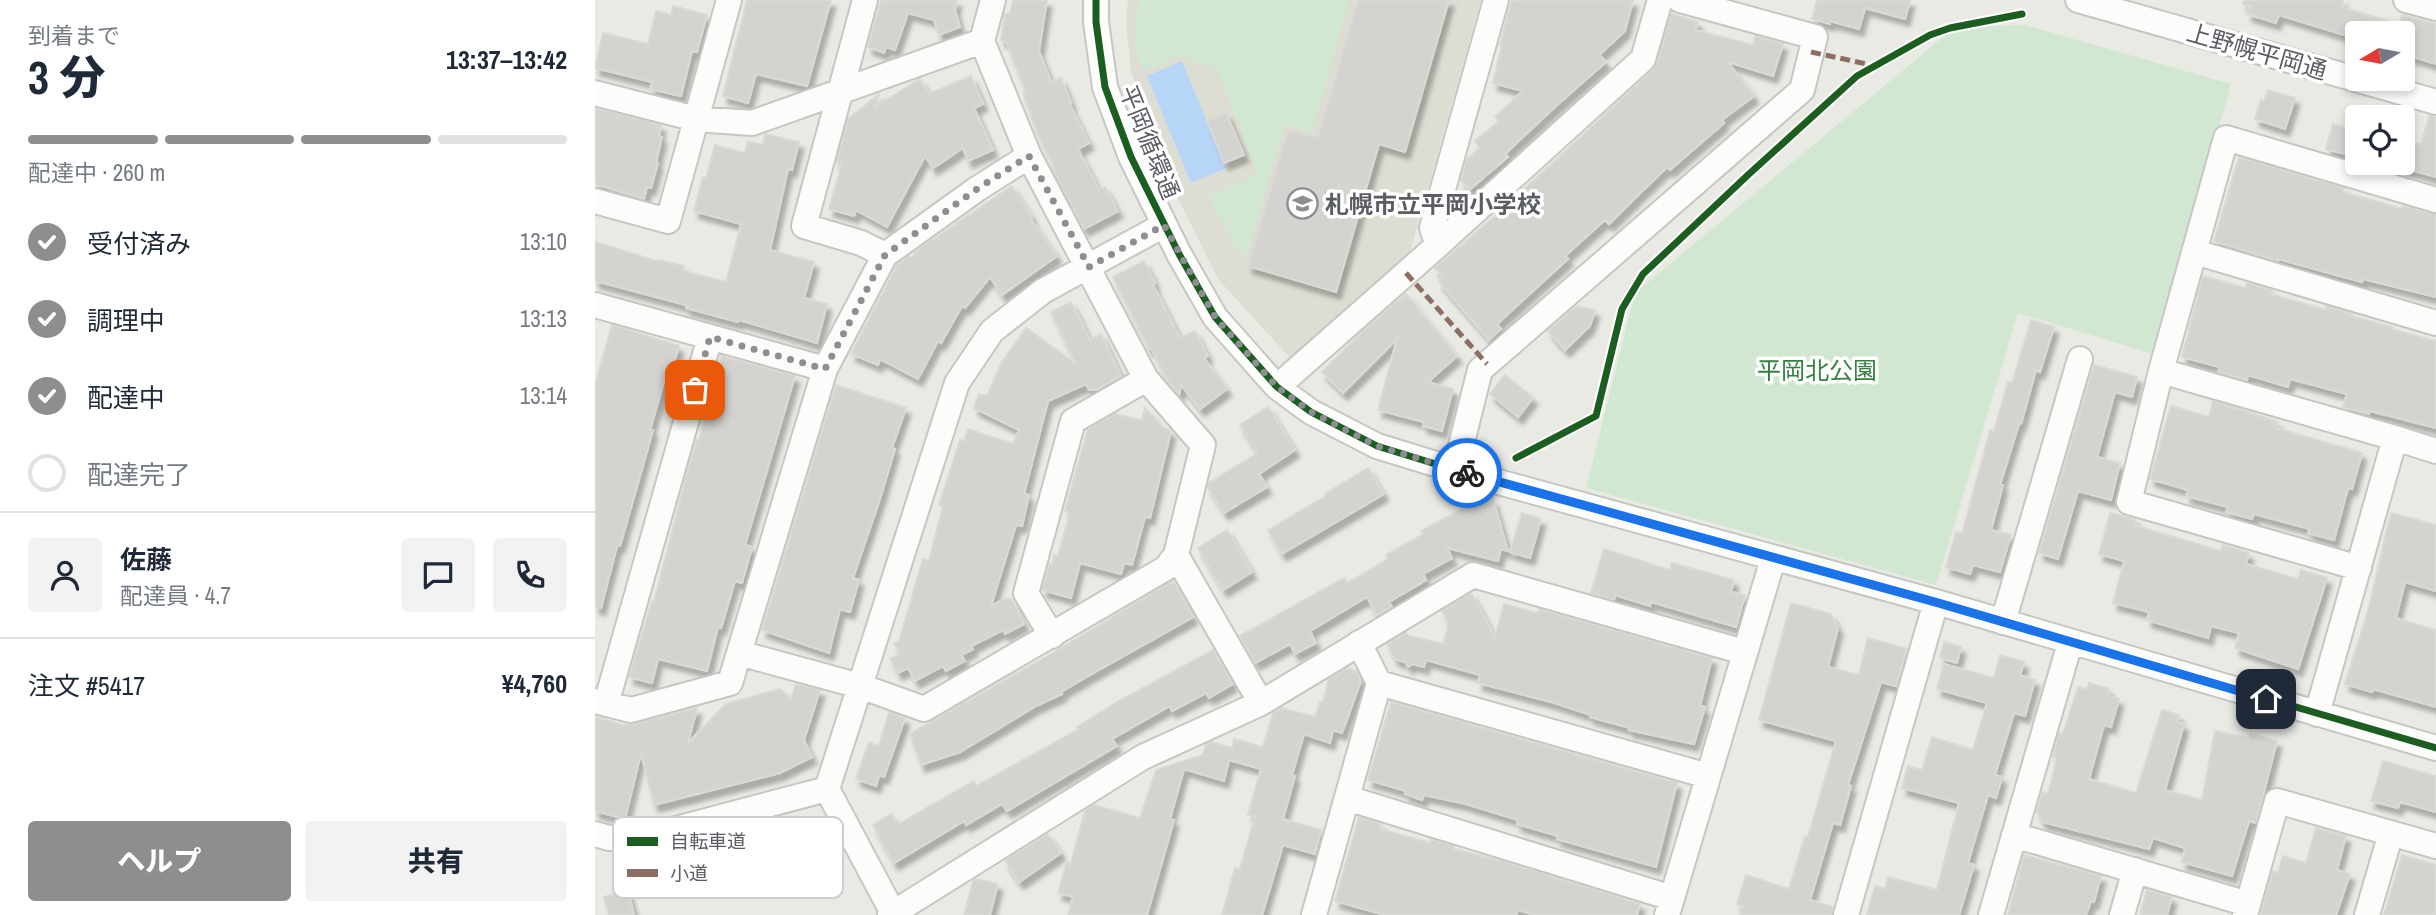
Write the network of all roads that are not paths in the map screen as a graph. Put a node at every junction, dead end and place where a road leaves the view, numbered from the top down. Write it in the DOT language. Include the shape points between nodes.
graph roads {
  1 [pos="865,0"];
  2 [pos="993,0"];
  3 [pos="1096,0"];
  4 [pos="1496,0"];
  5 [pos="1660,0"];
  6 [pos="1680,0"];
  7 [pos="2078,0"];
  8 [pos="2406,0"];
  9 [pos="721,2"];
  10 [pos="2436,8"];
  11 [pos="982,41"];
  12 [pos="840,91"];
  13 [pos="595,93"];
  14 [pos="2436,102"];
  15 [pos="696,119"];
  16 [pos="1029,156"];
  17 [pos="2436,200"];
  18 [pos="595,201"];
  19 [pos="1164,225"];
  20 [pos="1438,245"];
  21 [pos="2195,252"];
  22 [pos="885,255"];
  23 [pos="1089,267"];
  24 [pos="595,307"];
  25 [pos="2436,323"];
  26 [pos="710,337"];
  27 [pos="2080,359"];
  28 [pos="825,369"];
  29 [pos="2161,371"];
  30 [pos="1146,379"];
  31 [pos="1277,387"];
  32 [pos="2395,438"];
  33 [pos="2436,451"];
  34 [pos="1455,470"];
  35 [pos="1176,555"];
  36 [pos="1773,558"];
  37 [pos="2360,568"];
  38 [pos="1935,602"];
  39 [pos="2003,622"];
  40 [pos="1052,636"];
  41 [pos="1359,643"];
  42 [pos="2070,643"];
  43 [pos="1744,652"];
  44 [pos="739,653"];
  45 [pos="1379,683"];
  46 [pos="860,685"];
  47 [pos="601,702"];
  48 [pos="1261,703"];
  49 [pos="2317,714"];
  50 [pos="2436,748"];
  51 [pos="1708,776"];
  52 [pos="827,789"];
  53 [pos="1346,798"];
  54 [pos="721,817"];
  55 [pos="842,817"];
  56 [pos="843,820"];
  57 [pos="2391,833"];
  58 [pos="595,834"];
  59 [pos="2014,835"];
  60 [pos="613,838"];
  61 [pos="2436,846"];
  62 [pos="2135,870"];
  63 [pos="1670,906"];
  64 [pos="2246,910"];
  65 [pos="893,915"];
  66 [pos="1314,915"];
  67 [pos="1846,915"];
  68 [pos="1991,915"];
  69 [pos="2122,915"];
  70 [pos="2367,915"];
  1 -- 12 [label="street"];
  2 -- 11 [label="street"];
  3 -- 19 [label="street, 平岡循環通" via="1105,87 1131,157"];
  4 -- 20 [label="street" via="1431,228"];
  5 -- 20 [label="street" via="1643,59"];
  6 -- 34 [label="street" via="1815,37 1802,90 1480,370"];
  7 -- 14 [label="street, 上野幌平岡通"];
  8 -- 10 [label="street"];
  9 -- 15 [label="street"];
  11 -- 12 [label="street"];
  11 -- 16 [label="street"];
  12 -- 15 [label="street" via="752,123"];
  12 -- 22 [label="street" via="804,226"];
  13 -- 15 [label="street"];
  15 -- 18 [label="street" via="668,221"];
  16 -- 22 [label="street"];
  16 -- 23 [label="street"];
  17 -- 21 [label="street" via="2226,138"];
  19 -- 23 [label="street"];
  19 -- 31 [label="street, 平岡循環通" via="1215,317"];
  20 -- 31 [label="street"];
  21 -- 25 [label="street"];
  21 -- 29 [label="street"];
  22 -- 28 [label="street"];
  23 -- 30 [label="street"];
  23 -- 46 [label="street" via="1043,291 992,331 957,383"];
  24 -- 26 [label="street"];
  26 -- 28 [label="street"];
  26 -- 47 [label="street"];
  27 -- 39 [label="street"];
  28 -- 44 [label="street"];
  29 -- 32 [label="street"];
  29 -- 37 [label="street" via="2129,502"];
  30 -- 35 [label="street" via="1203,445"];
  30 -- 40 [label="street" via="1073,421 1026,593"];
  31 -- 34 [label="street, 平岡循環通" via="1311,412 1377,446"];
  32 -- 33 [label="street"];
  32 -- 37 [label="street"];
  34 -- 36 [label="street, 平岡循環通"];
  35 -- 40 [label="street" via="1166,568"];
  35 -- 48 [label="street"];
  36 -- 38 [label="street, 平岡循環通"];
  36 -- 43 [label="street"];
  37 -- 49 [label="street"];
  38 -- 39 [label="street, 平岡循環通"];
  38 -- 67 [label="street"];
  39 -- 42 [label="street, 平岡循環通"];
  40 -- 46 [label="street" via="924,709"];
  41 -- 43 [label="street" via="1473,575"];
  41 -- 45 [label="street"];
  41 -- 48 [label="street"];
  42 -- 49 [label="street, 平岡循環通"];
  42 -- 59 [label="street"];
  43 -- 51 [label="street"];
  44 -- 46 [label="street"];
  44 -- 47 [label="street" via="730,683 631,710"];
  45 -- 51 [label="street"];
  45 -- 53 [label="street"];
  46 -- 52 [label="street"];
  48 -- 65 [label="street" via="1143,758"];
  49 -- 50 [label="street, 平岡循環通"];
  51 -- 63 [label="street"];
  52 -- 54 [label="street"];
  52 -- 55 [label="street"];
  53 -- 63 [label="street"];
  53 -- 66 [label="street"];
  56 -- 65 [label="street"];
  57 -- 61 [label="street"];
  57 -- 64 [label="street" via="2277,802"];
  57 -- 70 [label="street"];
  58 -- 60 [label="street"];
  59 -- 62 [label="street"];
  59 -- 68 [label="street"];
  62 -- 64 [label="street"];
  62 -- 69 [label="street"];
}
